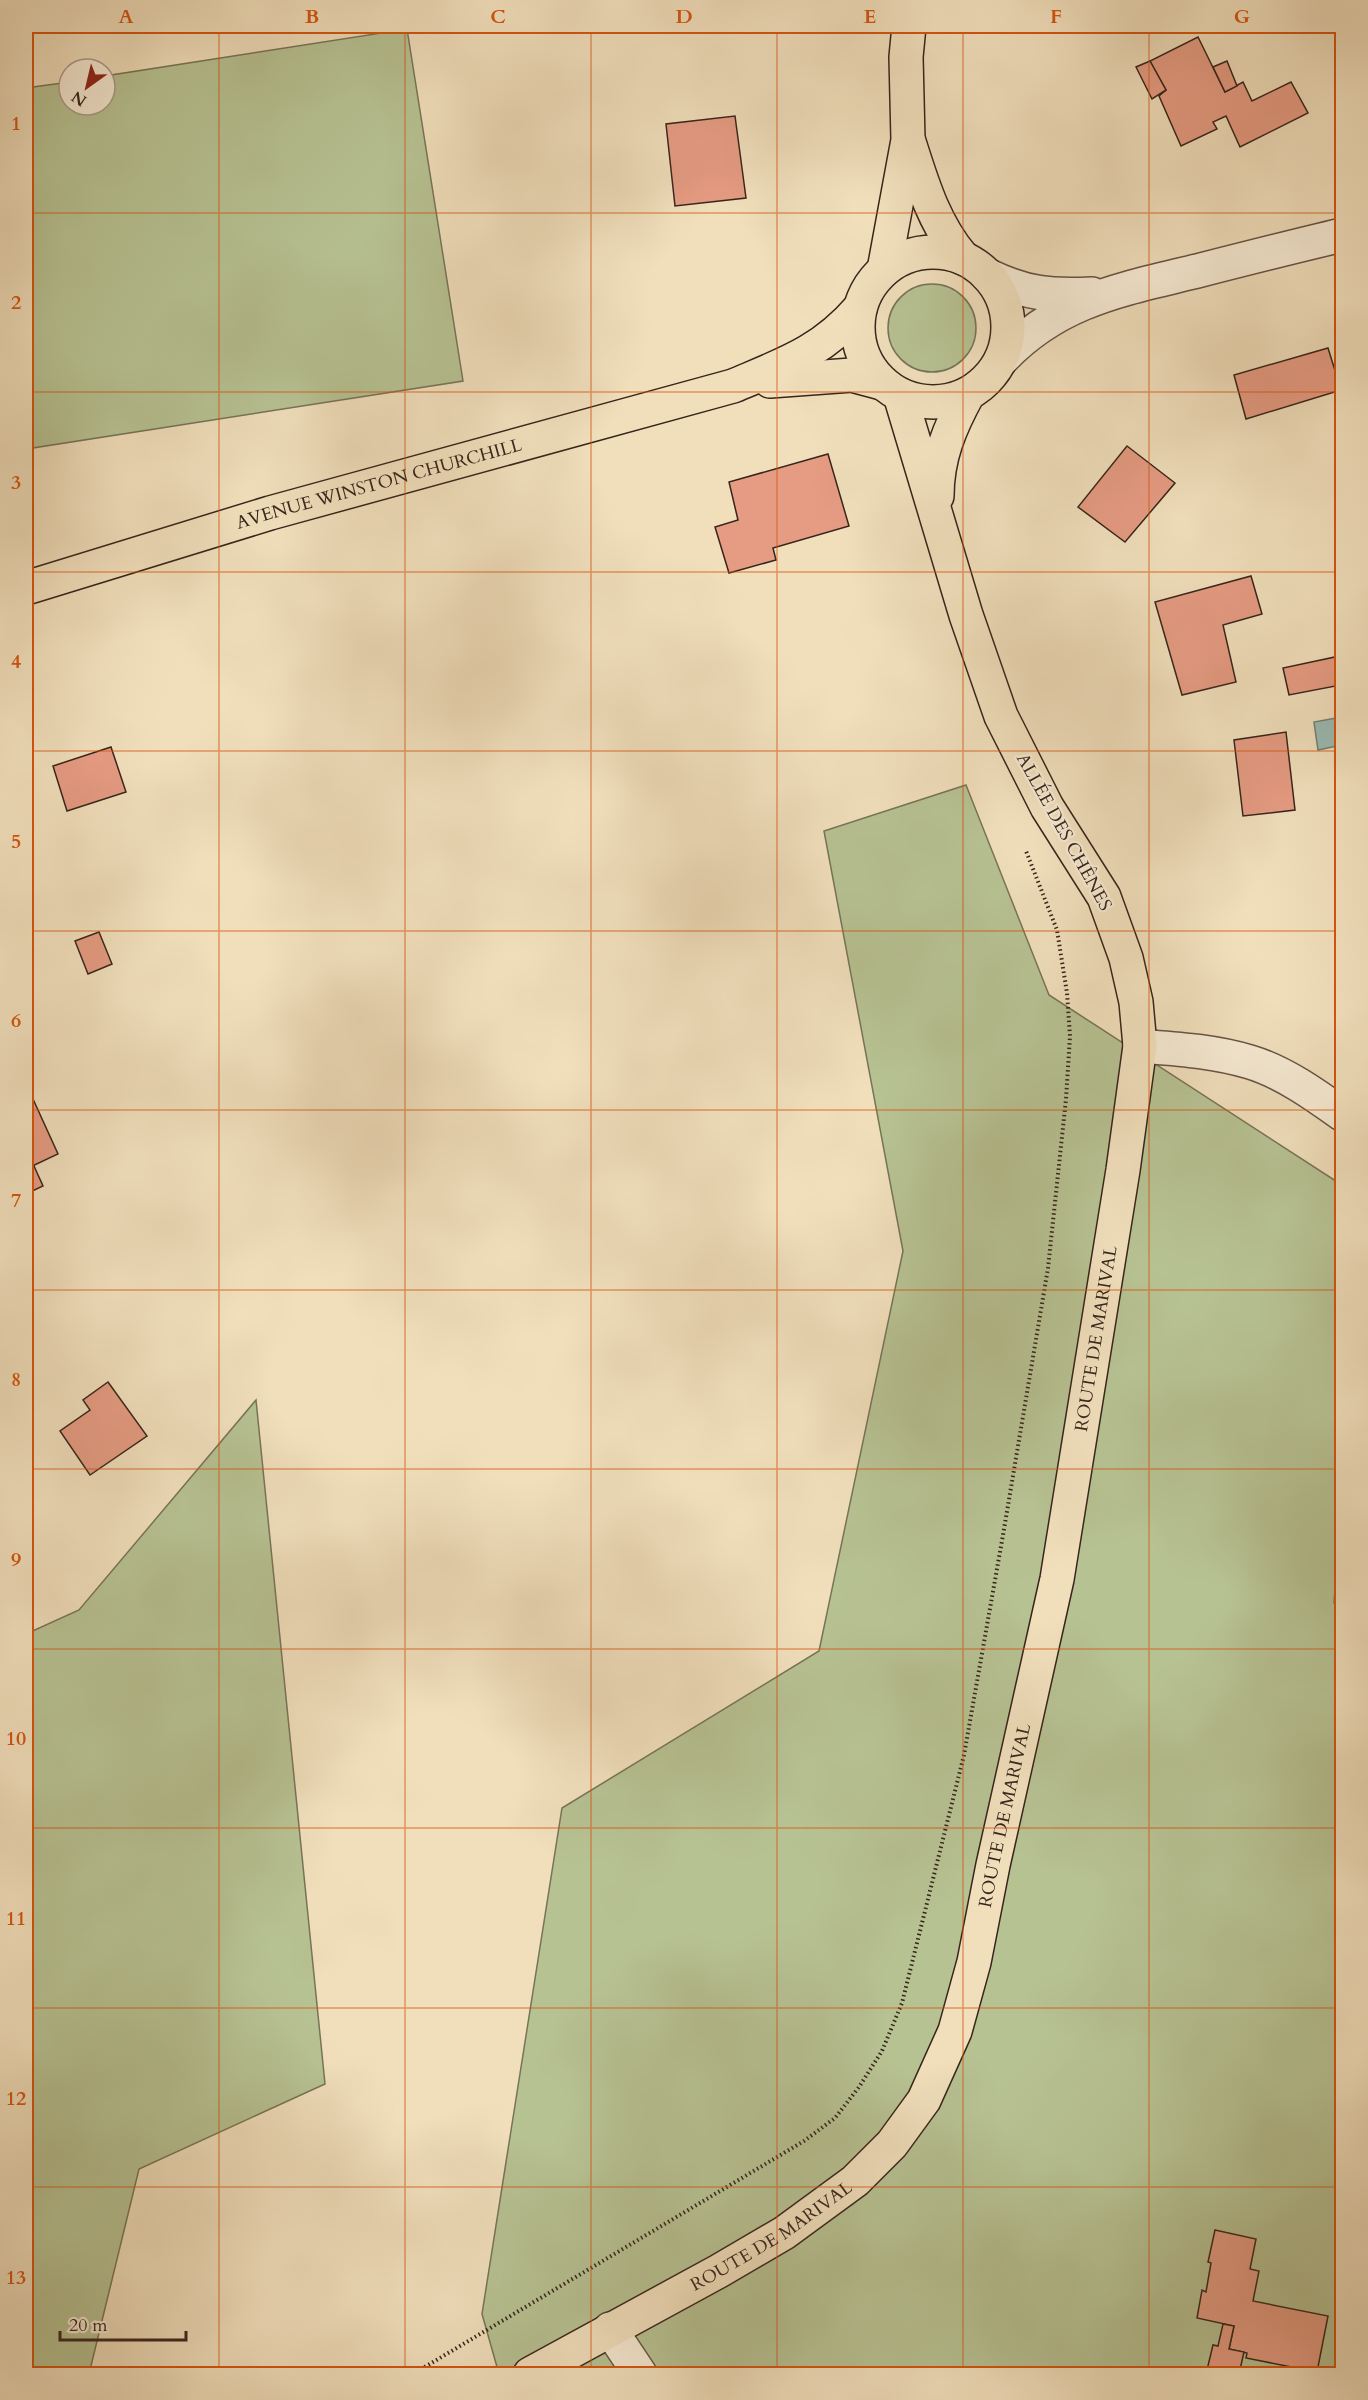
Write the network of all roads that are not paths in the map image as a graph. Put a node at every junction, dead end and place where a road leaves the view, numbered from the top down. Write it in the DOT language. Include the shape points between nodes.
graph roads {
  1 [pos="909,26"];
  2 [pos="908,140"];
  3 [pos="1342,235"];
  4 [pos="975,266"];
  5 [pos="884,270"];
  6 [pos="1103,294"];
  7 [pos="860,308"];
  8 [pos="1001,360"];
  9 [pos="733,386"];
  10 [pos="891,389"];
  11 [pos="968,394"];
  12 [pos="936,519"];
  13 [pos="26,588"];
  14 [pos="1140,1046"];
  15 [pos="1342,1114"];
  16 [pos="610,2329"];
  17 [pos="530,2374"];
  18 [pos="640,2374"];
  1 -- 2 [label="main road"];
  2 -- 4 [label="main road" via="928,200 947,240"];
  2 -- 5 [label="main road"];
  3 -- 6 [label="street"];
  4 -- 5 [label="main road" via="942,253 921,253"];
  4 -- 6 [label="street" via="1014,288 1041,294"];
  4 -- 8 [label="main road" via="1000,294 1007,316 1008,338"];
  5 -- 7 [label="main road" via="869,287"];
  6 -- 8 [label="street" via="1047,321"];
  7 -- 9 [label="main road, AVENUE WINSTON CHURCHILL" via="845,326 802,356"];
  7 -- 10 [label="main road" via="861,348 869,368"];
  8 -- 11 [label="main road" via="987,380"];
  9 -- 10 [label="main road, AVENUE WINSTON CHURCHILL" via="795,377 852,375"];
  9 -- 13 [label="main road, AVENUE WINSTON CHURCHILL" via="270,513"];
  10 -- 11 [label="main road" via="923,402 947,401"];
  10 -- 12 [label="main road, ALLÉE DES CHÊNES" via="908,418"];
  11 -- 12 [label="main road, ALLÉE DES CHÊNES" via="940,457"];
  12 -- 14 [label="main road, ALLÉE DES CHÊNES" via="1001,716 1047,807 1104,897 1126,958"];
  14 -- 15 [label="street" via="1202,1051 1252,1063 1304,1088"];
  14 -- 16 [label="main road, ROUTE DE MARIVAL" via="1057,1579 974,1962 955,2031 924,2100 892,2144 855,2181 784,2234"];
  16 -- 17 [label="main road, ROUTE DE MARIVAL"];
  16 -- 18 [label="street"];
}
